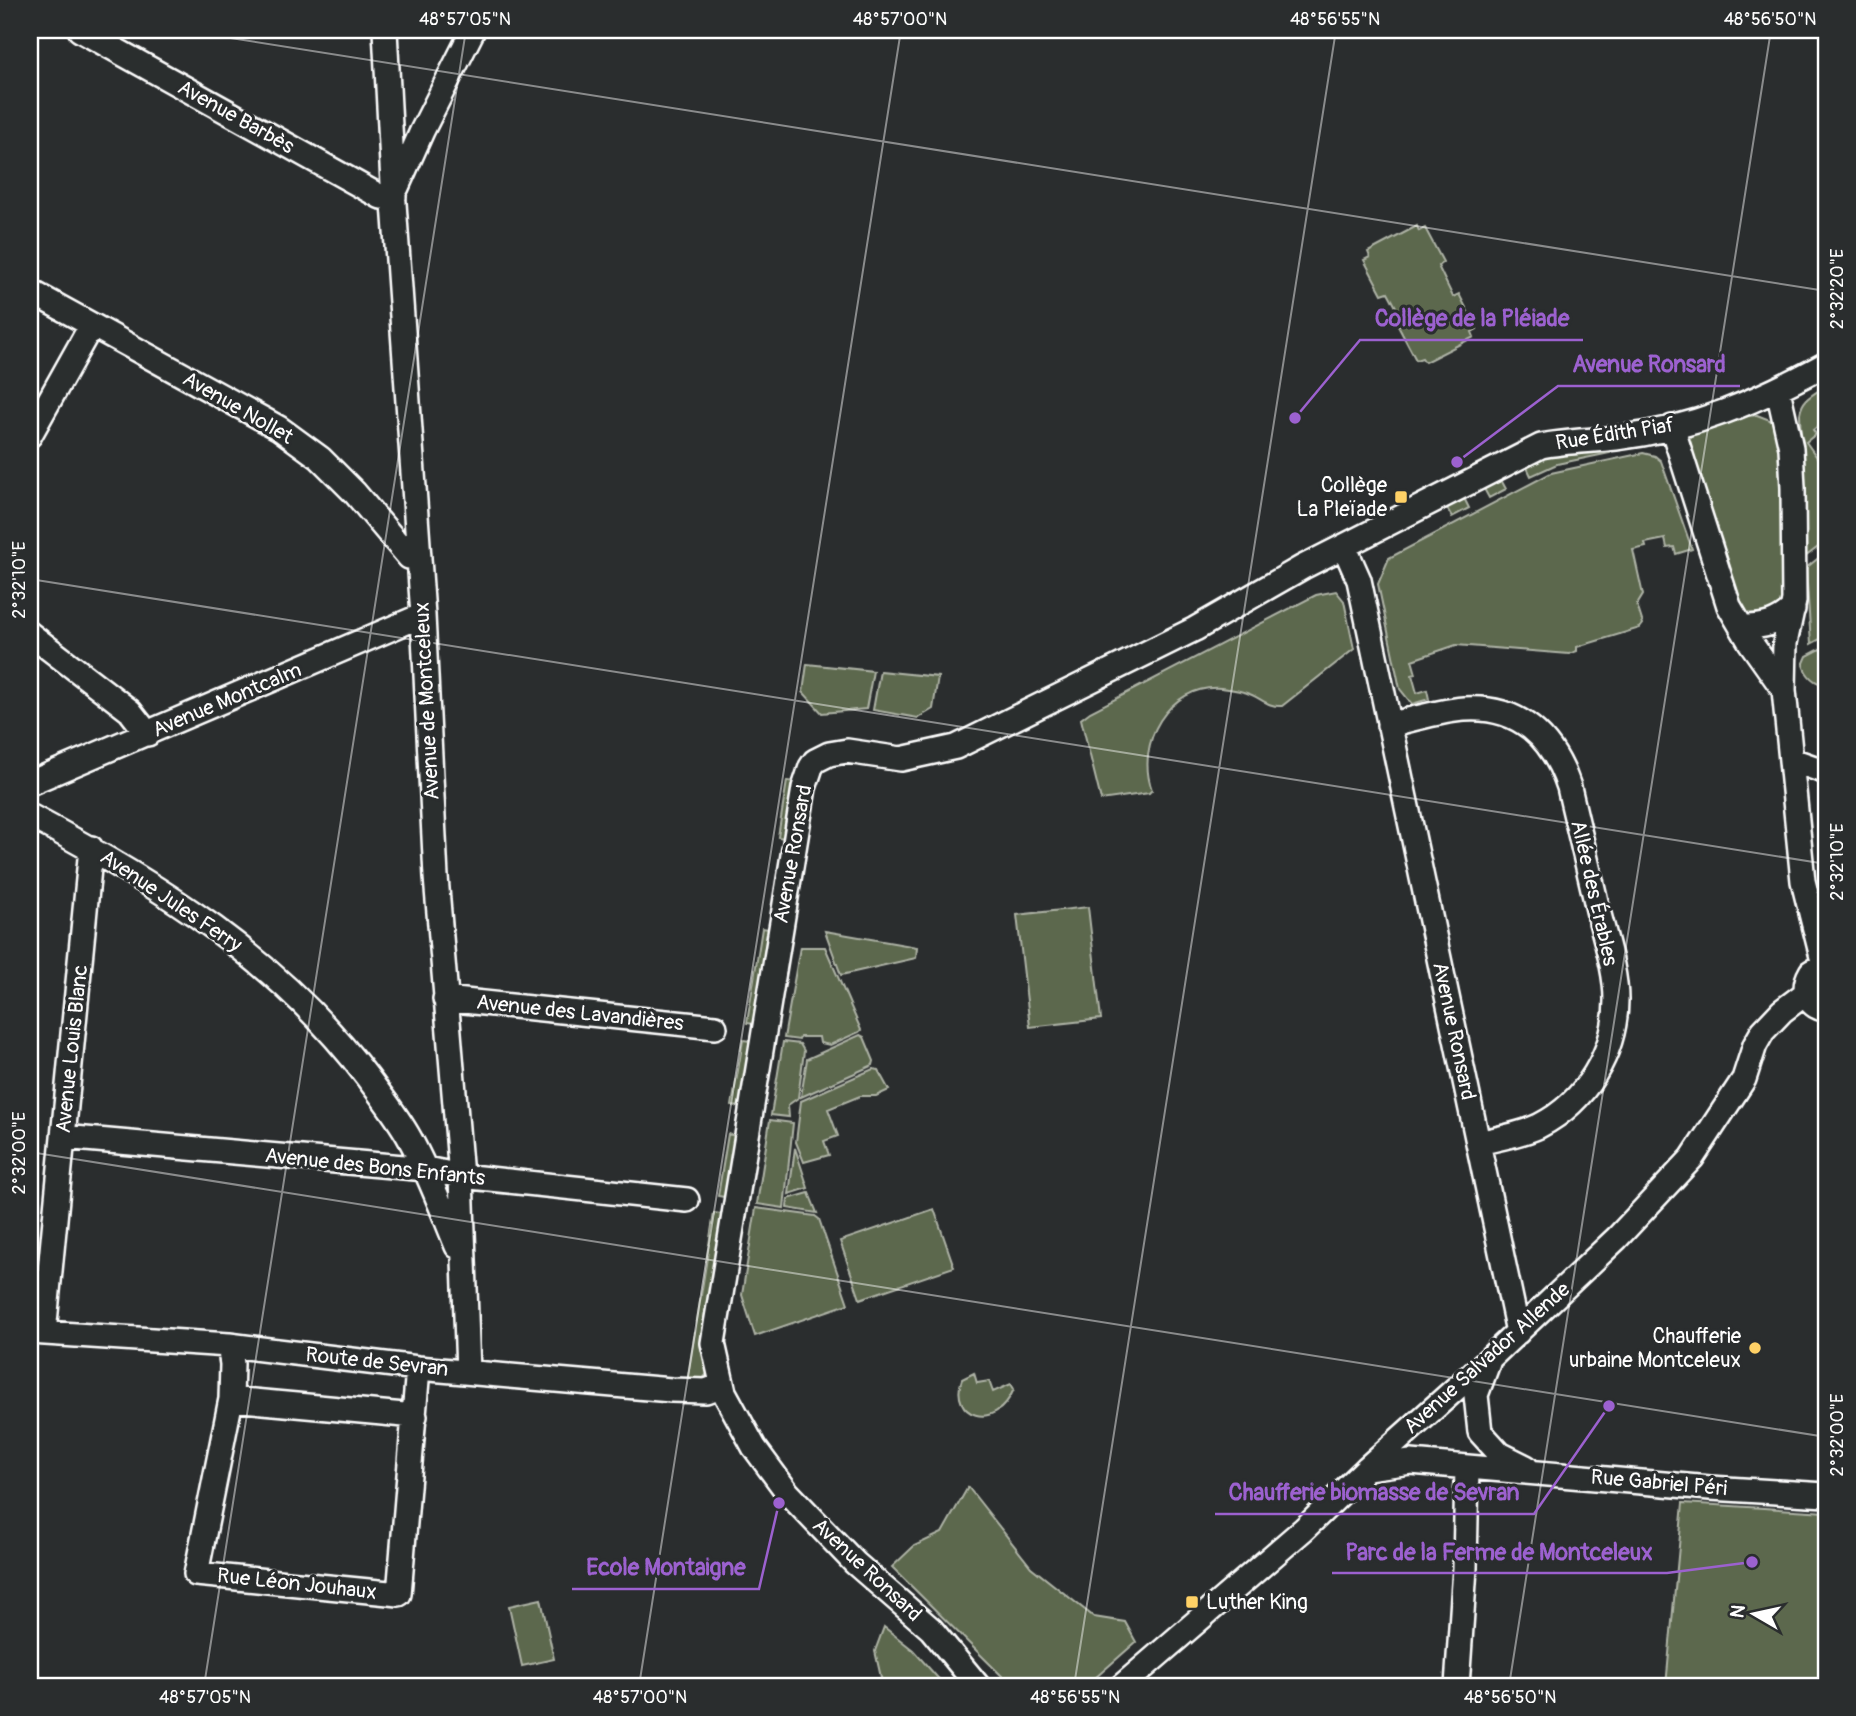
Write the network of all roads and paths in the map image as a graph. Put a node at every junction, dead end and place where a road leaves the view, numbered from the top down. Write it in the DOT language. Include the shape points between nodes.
graph roads {
  1 [pos="80,30"];
  2 [pos="385,30"];
  3 [pos="474,30"];
  4 [pos="391,126"];
  5 [pos="422,131"];
  6 [pos="394,195"];
  7 [pos="30,291"];
  8 [pos="92,326"];
  9 [pos="1826,364"];
  10 [pos="1778,390"];
  11 [pos="1672,427"];
  12 [pos="30,435"];
  13 [pos="1344,546"];
  14 [pos="419,557"];
  15 [pos="1793,609"];
  16 [pos="423,615"];
  17 [pos="1742,627"];
  18 [pos="30,634"];
  19 [pos="1784,690"];
  20 [pos="1389,724"];
  21 [pos="148,734"];
  22 [pos="1792,760"];
  23 [pos="1826,772"];
  24 [pos="30,783"];
  25 [pos="30,816"];
  26 [pos="91,848"];
  27 [pos="1825,965"];
  28 [pos="1806,993"];
  29 [pos="445,999"];
  30 [pos="1826,1010"];
  31 [pos="715,1027"];
  32 [pos="63,1137"];
  33 [pos="1478,1143"];
  34 [pos="426,1169"];
  35 [pos="461,1176"];
  36 [pos="687,1200"];
  37 [pos="463,1261"];
  38 [pos="37,1332"];
  39 [pos="1518,1332"];
  40 [pos="229,1345"];
  41 [pos="1489,1359"];
  42 [pos="418,1368"];
  43 [pos="468,1372"];
  44 [pos="722,1385"];
  45 [pos="231,1399"];
  46 [pos="415,1416"];
  47 [pos="1467,1467"];
  48 [pos="1367,1468"];
  49 [pos="1538,1473"];
  50 [pos="1826,1495"];
  51 [pos="978,1686"];
  52 [pos="1122,1686"];
  53 [pos="1457,1686"];
  1 -- 6 [label="street, Avenue Barbès" via="381,197"];
  2 -- 4 [label="street, Avenue de Montceleux"];
  3 -- 5 [label="street"];
  4 -- 5 [label="street" via="405,133"];
  4 -- 6 [label="street, Avenue de Montceleux"];
  5 -- 6 [label="street"];
  6 -- 14 [label="street, Avenue de Montceleux"];
  7 -- 8 [label="street, Avenue Nollet"];
  8 -- 12 [label="street"];
  8 -- 14 [label="street, Avenue Nollet" via="279,428 320,458 409,557"];
  9 -- 10 [label="street"];
  10 -- 11 [label="street, Rue Édith Piaf" via="1730,411"];
  10 -- 15 [label="street" via="1791,448"];
  11 -- 13 [label="street, Rue Édith Piaf" via="1541,446"];
  11 -- 17 [label="street" via="1729,606"];
  13 -- 20 [label="street, Avenue Ronsard" via="1359,576"];
  13 -- 44 [label="street, Avenue Ronsard" via="1195,629 956,747 901,759 838,752 811,767 714,1325"];
  14 -- 16 [label="street, Avenue de Montceleux"];
  15 -- 17 [label="street" via="1782,620"];
  15 -- 19 [label="street" via="1785,643"];
  16 -- 21 [label="street, Avenue Montcalm"];
  16 -- 29 [label="street, Avenue de Montceleux"];
  17 -- 19 [label="street"];
  18 -- 21 [label="street" via="130,710"];
  19 -- 22 [label="street"];
  20 -- 33 [label="street, Avenue Ronsard"];
  20 -- 33 [label="street, Allée des Érables" via="1476,709 1507,715 1539,733 1553,750 1569,787 1614,981 1608,1046 1583,1090 1541,1125"];
  21 -- 24 [label="street, Avenue Montcalm"];
  22 -- 23 [label="street"];
  22 -- 27 [label="street" via="1803,881"];
  25 -- 26 [label="street, Avenue Jules Ferry"];
  26 -- 32 [label="street, Avenue Louis Blanc"];
  26 -- 34 [label="street, Avenue Jules Ferry" via="212,924 280,979 341,1042 385,1101"];
  27 -- 28 [label="street" via="1811,972"];
  28 -- 30 [label="street" via="1812,1004"];
  28 -- 39 [label="street, Avenue Salvador Allende" via="1763,1031 1744,1079 1692,1158 1617,1238"];
  29 -- 31 [label="street, Avenue des Lavandières"];
  29 -- 35 [label="street, Avenue de Montceleux"];
  32 -- 34 [label="street, Avenue des Bons Enfants"];
  32 -- 38 [label="street, Avenue Louis Blanc"];
  33 -- 39 [label="street, Avenue Ronsard"];
  34 -- 35 [label="street, Avenue des Bons Enfants"];
  34 -- 37 [label="street, Avenue Jules Ferry"];
  35 -- 36 [label="street, Avenue des Bons Enfants"];
  35 -- 37 [label="street, Avenue de Montceleux"];
  37 -- 43 [label="street, Avenue de Montceleux"];
  38 -- 40 [label="street, Route de Sevran"];
  39 -- 41 [label="street, Avenue Salvador Allende"];
  40 -- 42 [label="street, Route de Sevran"];
  40 -- 45 [label="street, Rue Léon Jouhaux"];
  41 -- 48 [label="street, Avenue Salvador Allende"];
  41 -- 49 [label="street" via="1476,1395 1480,1432 1500,1454"];
  42 -- 43 [label="street, Route de Sevran"];
  42 -- 46 [label="street, Rue Léon Jouhaux"];
  43 -- 44 [label="street, Route de Sevran" via="681,1391 706,1391"];
  44 -- 51 [label="street, Avenue Ronsard" via="754,1447 788,1493 855,1563 931,1629"];
  45 -- 46 [label="street"];
  45 -- 46 [label="street, Rue Léon Jouhaux" via="196,1574 399,1594"];
  47 -- 48 [label="street, Rue Gabriel Péri" via="1411,1462"];
  47 -- 49 [label="street, Rue Gabriel Péri"];
  47 -- 53 [label="street"];
  48 -- 52 [label="street, Avenue Salvador Allende" via="1304,1529"];
  49 -- 50 [label="street, Rue Gabriel Péri"];
}
